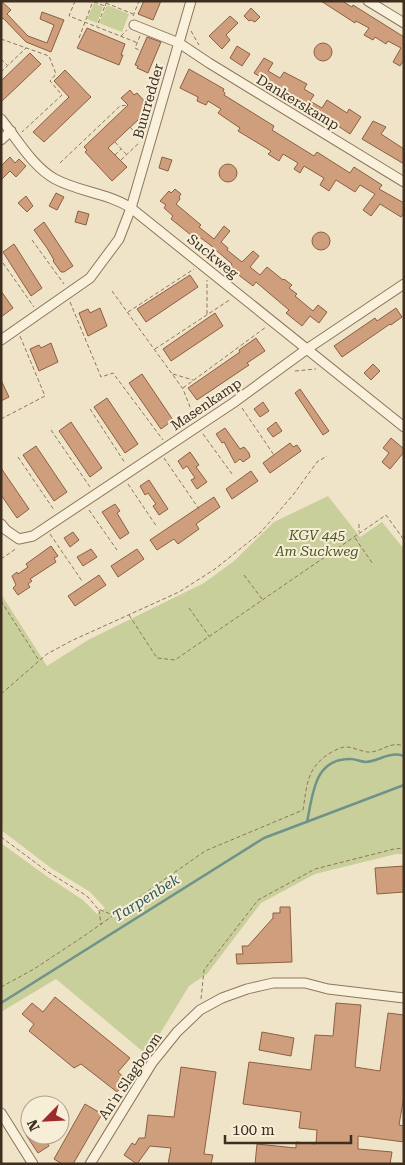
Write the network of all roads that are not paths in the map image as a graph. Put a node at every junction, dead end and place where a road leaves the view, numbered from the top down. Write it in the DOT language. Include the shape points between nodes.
graph roads {
  1 [pos="191,1"];
  2 [pos="368,1"];
  3 [pos="404,23"];
  4 [pos="134,25"];
  5 [pos="179,43"];
  6 [pos="1,119"];
  7 [pos="10,131"];
  8 [pos="1,140"];
  9 [pos="404,182"];
  10 [pos="131,208"];
  11 [pos="404,284"];
  12 [pos="1,340"];
  13 [pos="307,349"];
  14 [pos="404,427"];
  15 [pos="1,524"];
  16 [pos="404,998"];
  17 [pos="1,1112"];
  18 [pos="33,1164"];
  19 [pos="90,1164"];
  1 -- 5 [label="street, Buurredder"];
  2 -- 3 [label="street"];
  4 -- 5 [label="street, Dankerskamp"];
  5 -- 9 [label="street, Dankerskamp"];
  5 -- 10 [label="street, Buurredder"];
  6 -- 7 [label="street, Suckweg"];
  7 -- 8 [label="street"];
  7 -- 10 [label="street, Suckweg" via="50,176 70,186 121,201"];
  10 -- 12 [label="street, Buurredder" via="114,247 90,278"];
  10 -- 13 [label="street, Suckweg"];
  11 -- 13 [label="street, Masenkamp"];
  13 -- 14 [label="street, Suckweg"];
  13 -- 15 [label="street, Masenkamp" via="237,400 33,536 19,539"];
  16 -- 19 [label="street, An'n Slagboom" via="305,984 273,983 222,998 200,1010 177,1032 152,1064"];
  17 -- 18 [label="street"];
}
